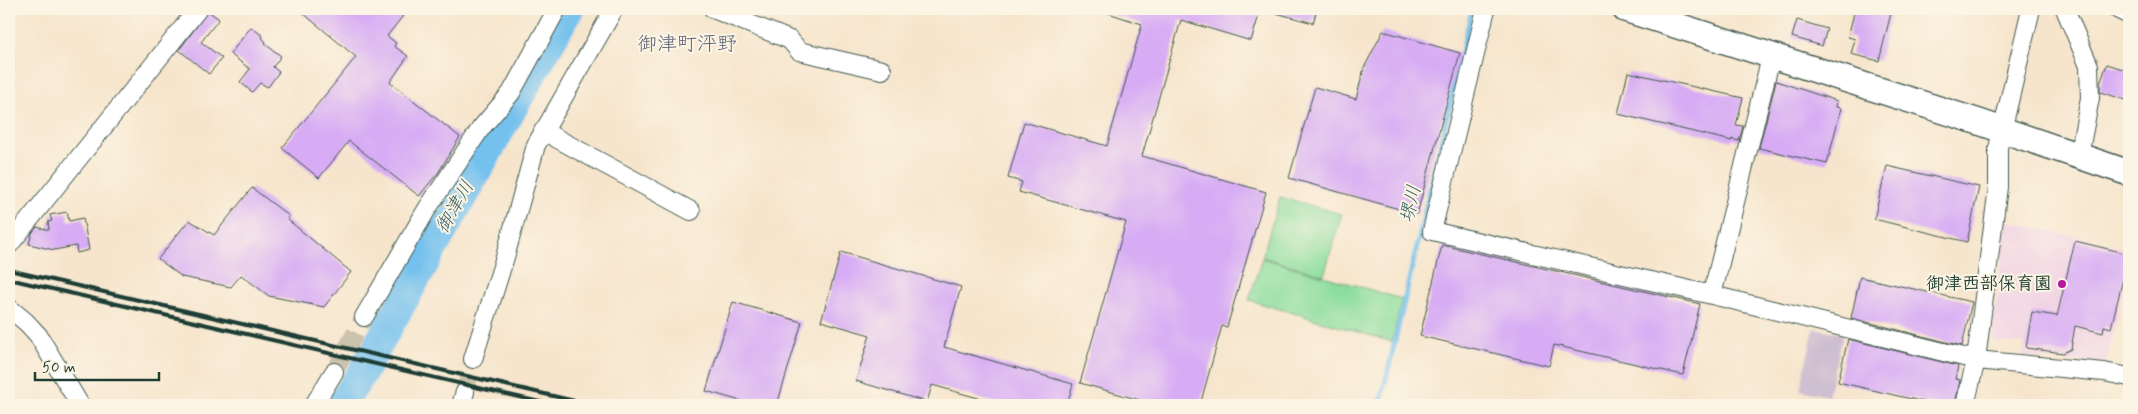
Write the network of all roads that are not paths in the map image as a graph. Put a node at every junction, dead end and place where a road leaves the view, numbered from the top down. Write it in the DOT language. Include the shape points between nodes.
graph roads {
  1 [pos="198,9"];
  2 [pos="557,9"];
  3 [pos="614,9"];
  4 [pos="713,9"];
  5 [pos="1486,9"];
  6 [pos="1625,9"];
  7 [pos="2030,9"];
  8 [pos="2065,9"];
  9 [pos="2118,9"];
  10 [pos="2129,15"];
  11 [pos="1771,57"];
  12 [pos="882,70"];
  13 [pos="2002,130"];
  14 [pos="543,131"];
  15 [pos="2078,155"];
  16 [pos="2129,173"];
  17 [pos="691,212"];
  18 [pos="9,245"];
  19 [pos="1712,295"];
  20 [pos="9,308"];
  21 [pos="364,317"];
  22 [pos="473,358"];
  23 [pos="1976,360"];
  24 [pos="334,372"];
  25 [pos="2129,377"];
  26 [pos="80,405"];
  27 [pos="314,405"];
  28 [pos="1965,405"];
  1 -- 18 [label="street"];
  2 -- 21 [label="street" via="511,93 481,128 427,209"];
  3 -- 14 [label="street"];
  4 -- 12 [label="street" via="790,40 799,51"];
  5 -- 19 [label="street" via="1432,231"];
  6 -- 11 [label="street"];
  7 -- 13 [label="street"];
  8 -- 15 [label="street" via="2089,66 2090,98"];
  9 -- 10 [label="street"];
  11 -- 13 [label="street"];
  11 -- 19 [label="street"];
  13 -- 15 [label="street"];
  13 -- 23 [label="street"];
  14 -- 17 [label="street"];
  14 -- 22 [label="street" via="536,145"];
  15 -- 16 [label="street"];
  19 -- 23 [label="street"];
  20 -- 26 [label="street" via="38,335"];
  23 -- 25 [label="street"];
  23 -- 28 [label="street"];
  24 -- 27 [label="street"];
}
